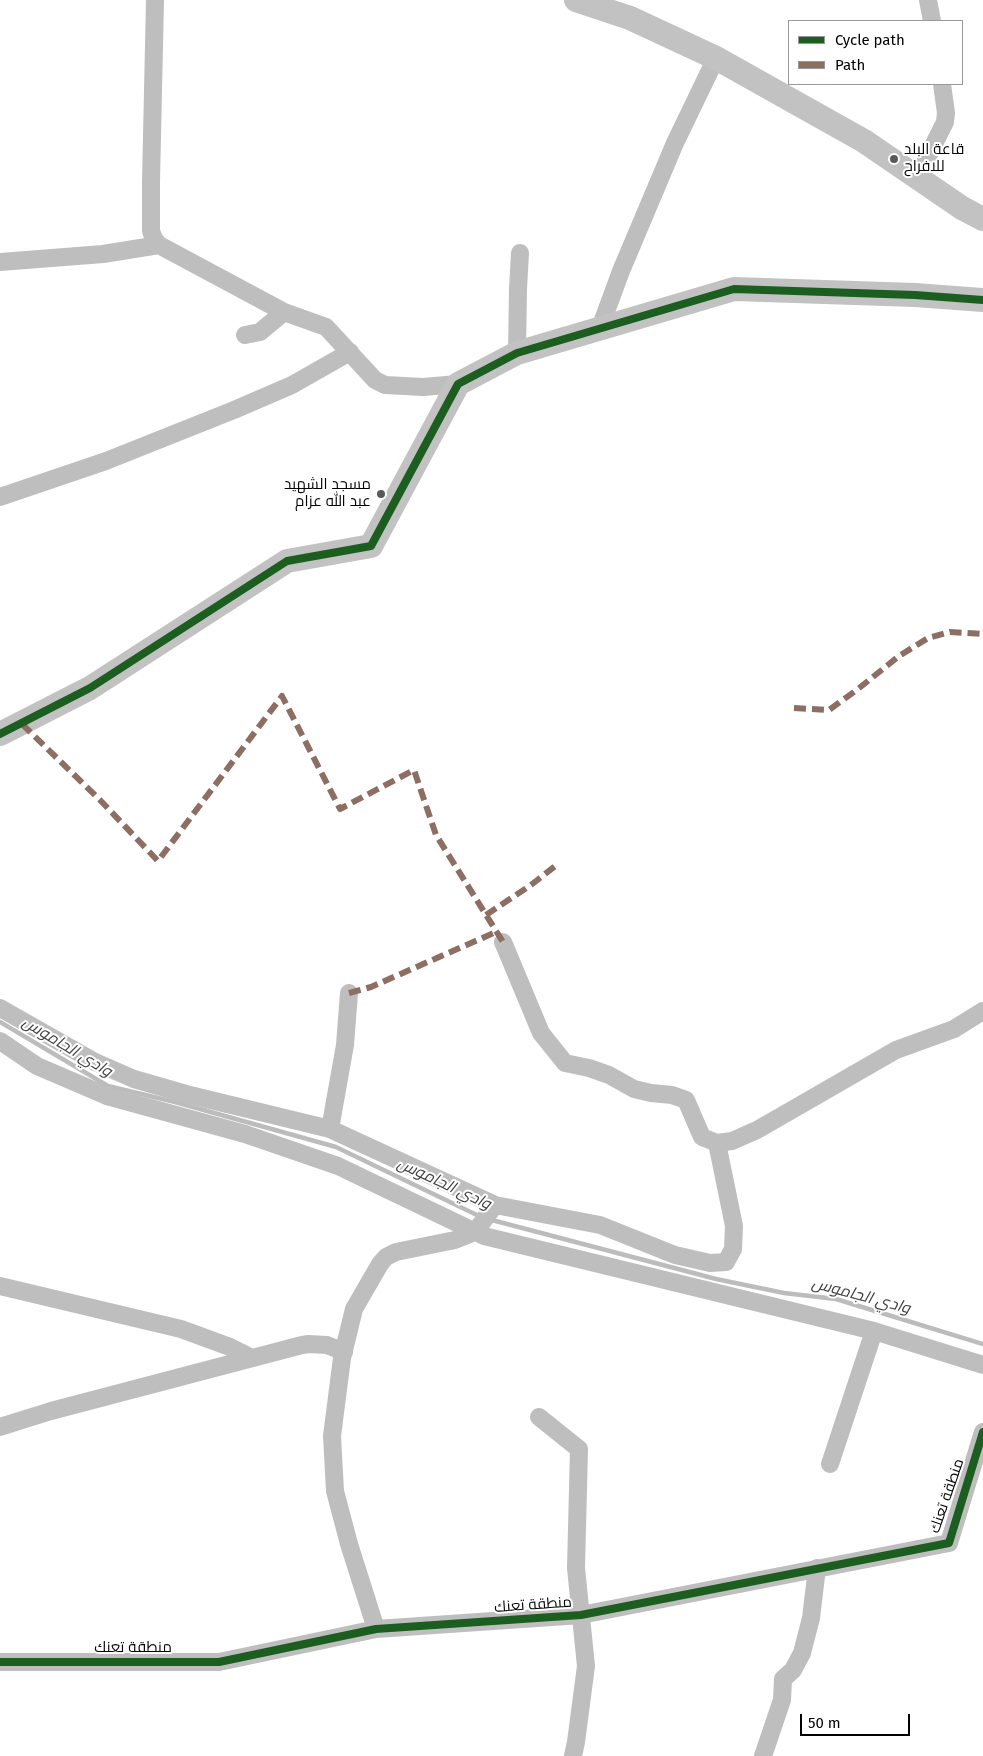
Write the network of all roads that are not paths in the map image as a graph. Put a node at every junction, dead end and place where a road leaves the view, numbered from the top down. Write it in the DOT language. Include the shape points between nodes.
graph roads {
  1 [pos="155,0"];
  2 [pos="576,0"];
  3 [pos="928,0"];
  4 [pos="932,20"];
  5 [pos="716,58"];
  6 [pos="942,85"];
  7 [pos="918,178"];
  8 [pos="983,219"];
  9 [pos="159,245"];
  10 [pos="520,253"];
  11 [pos="0,262"];
  12 [pos="983,300"];
  13 [pos="284,312"];
  14 [pos="600,328"];
  15 [pos="245,335"];
  16 [pos="350,352"];
  17 [pos="517,353"];
  18 [pos="458,384"];
  19 [pos="0,497"];
  20 [pos="0,734"];
  21 [pos="503,942"];
  22 [pos="349,993"];
  23 [pos="0,1008"];
  24 [pos="983,1011"];
  25 [pos="0,1041"];
  26 [pos="330,1128"];
  27 [pos="716,1143"];
  28 [pos="495,1204"];
  29 [pos="475,1232"];
  30 [pos="0,1286"];
  31 [pos="874,1331"];
  32 [pos="344,1352"];
  33 [pos="252,1358"];
  34 [pos="983,1365"];
  35 [pos="539,1416"];
  36 [pos="0,1427"];
  37 [pos="983,1432"];
  38 [pos="830,1464"];
  39 [pos="817,1568"];
  40 [pos="581,1615"];
  41 [pos="376,1629"];
  42 [pos="0,1662"];
  43 [pos="572,1756"];
  44 [pos="763,1756"];
  1 -- 9 [label="street" via="151,231"];
  2 -- 5 [label="street" via="630,18"];
  3 -- 4 [label="street"];
  5 -- 7 [label="street" via="864,141"];
  5 -- 14 [label="street" via="675,143"];
  6 -- 7 [label="street" via="944,122"];
  7 -- 8 [label="street"];
  9 -- 11 [label="street" via="103,254"];
  9 -- 13 [label="street"];
  10 -- 17 [label="street"];
  12 -- 14 [label="street" via="734,289"];
  13 -- 15 [label="street" via="260,332"];
  13 -- 16 [label="street" via="326,327"];
  14 -- 17 [label="street"];
  16 -- 18 [label="street" via="375,380 385,385"];
  16 -- 19 [label="street" via="292,385 234,410 106,461"];
  17 -- 18 [label="street"];
  18 -- 20 [label="street" via="371,546 287,561 90,688"];
  21 -- 27 [label="street" via="541,1033 565,1063 609,1075 634,1089 651,1094 672,1094 686,1100 702,1137"];
  22 -- 26 [label="street" via="345,1045"];
  23 -- 26 [label="street" via="95,1062 134,1079"];
  24 -- 27 [label="street" via="954,1029 896,1050 757,1130 732,1141"];
  25 -- 29 [label="street" via="37,1066 107,1096 245,1134 338,1166"];
  26 -- 28 [label="street"];
  27 -- 28 [label="street" via="734,1226 733,1249 726,1262 710,1263 675,1254 600,1224"];
  28 -- 29 [label="street"];
  29 -- 31 [label="street"];
  29 -- 32 [label="street" via="386,1257 354,1309"];
  30 -- 33 [label="street" via="181,1329"];
  31 -- 34 [label="street"];
  31 -- 38 [label="street"];
  32 -- 33 [label="street" via="327,1345 309,1344"];
  32 -- 41 [label="street" via="332,1436 335,1492"];
  33 -- 36 [label="street"];
  35 -- 40 [label="street" via="579,1449 576,1568"];
  37 -- 39 [label="street, منطقة تعنك" via="949,1543"];
  39 -- 40 [label="street, منطقة تعنك"];
  39 -- 44 [label="street" via="812,1618 802,1653 783,1680 782,1700"];
  40 -- 41 [label="street, منطقة تعنك"];
  40 -- 43 [label="street" via="586,1666"];
  41 -- 42 [label="street, منطقة تعنك" via="219,1662"];
}
